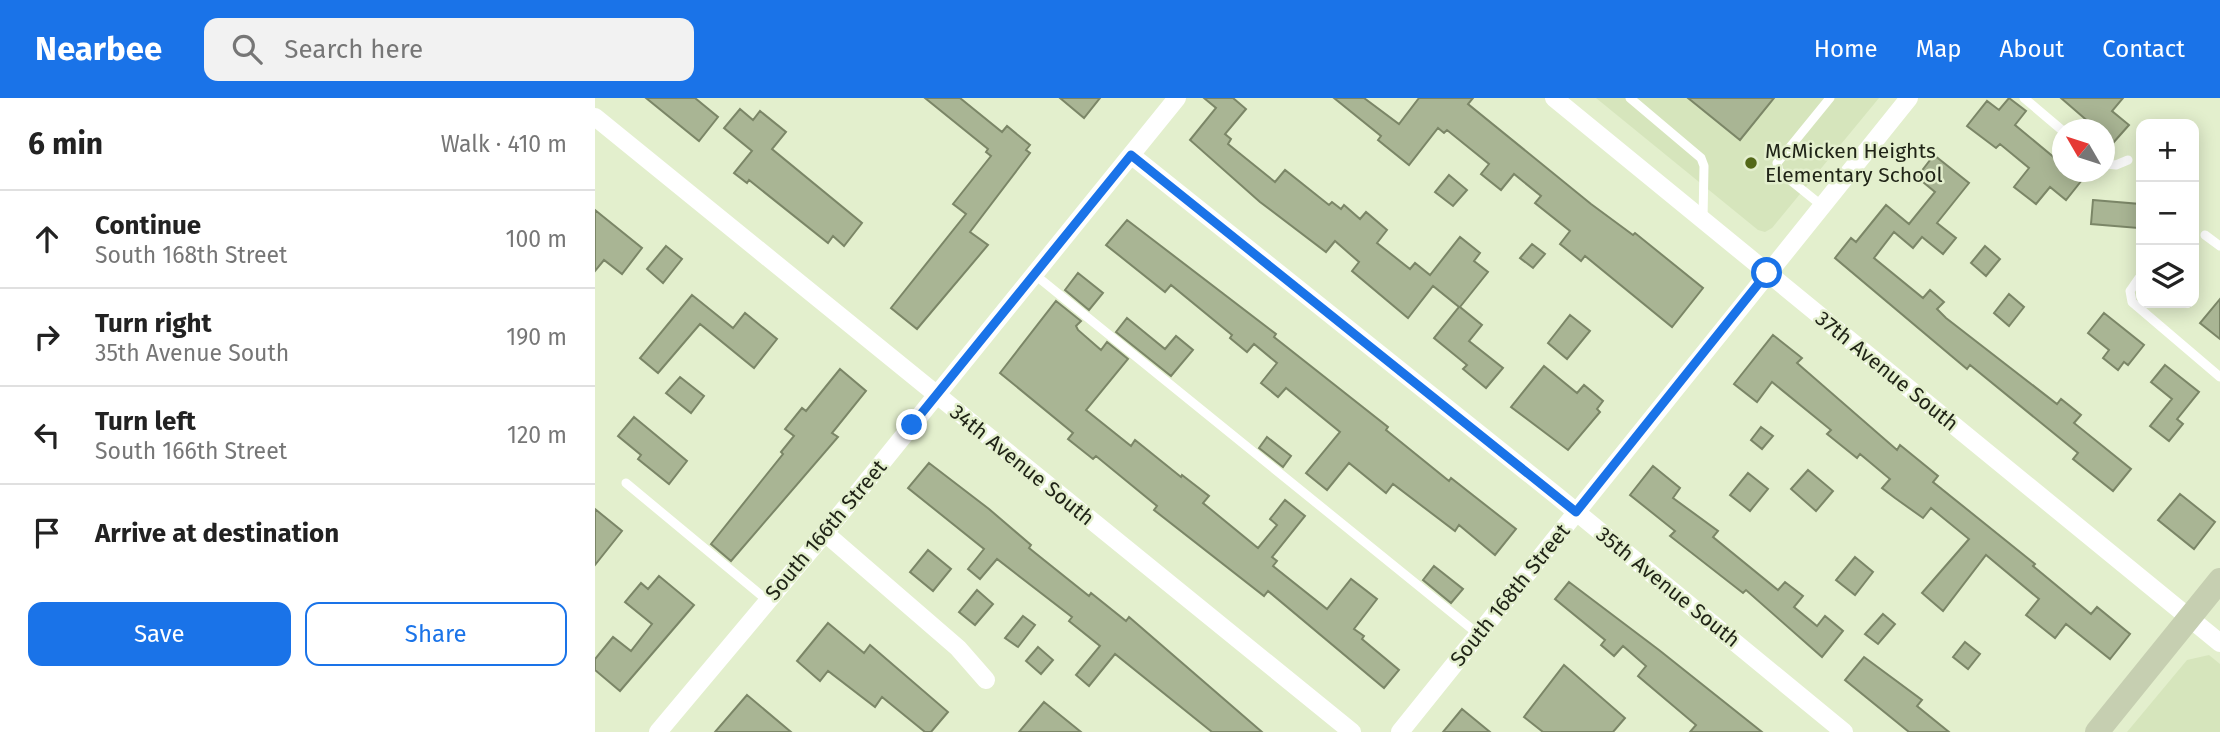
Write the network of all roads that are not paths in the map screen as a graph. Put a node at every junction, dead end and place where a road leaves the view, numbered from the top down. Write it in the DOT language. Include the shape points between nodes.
graph roads {
  1 [pos="1177,98"];
  2 [pos="1554,98"];
  3 [pos="1630,98"];
  4 [pos="1830,98"];
  5 [pos="1909,98"];
  6 [pos="2024,98"];
  7 [pos="595,117"];
  8 [pos="2052,122"];
  9 [pos="1131,155"];
  10 [pos="2128,160"];
  11 [pos="2115,165"];
  12 [pos="1821,205"];
  13 [pos="1703,220"];
  14 [pos="2205,235"];
  15 [pos="2220,246"];
  16 [pos="1767,273"];
  17 [pos="1034,274"];
  18 [pos="2136,282"];
  19 [pos="2136,305"];
  20 [pos="2140,308"];
  21 [pos="2220,377"];
  22 [pos="936,395"];
  23 [pos="626,482"];
  24 [pos="1576,512"];
  25 [pos="825,533"];
  26 [pos="2220,580"];
  27 [pos="768,601"];
  28 [pos="2189,618"];
  29 [pos="1478,634"];
  30 [pos="2220,643"];
  31 [pos="986,680"];
  32 [pos="658,732"];
  33 [pos="1352,732"];
  34 [pos="1400,732"];
  35 [pos="1844,732"];
  36 [pos="2097,732"];
  1 -- 9 [label="street, South 166th Street"];
  2 -- 13 [label="street, 37th Avenue South"];
  3 -- 13 [label="lane" via="1701,158"];
  4 -- 12 [label="lane" via="1777,163 1779,171"];
  5 -- 12 [label="street, South 168th Street"];
  6 -- 8 [label="lane"];
  7 -- 22 [label="street, 34th Avenue South"];
  9 -- 17 [label="street, South 166th Street"];
  9 -- 24 [label="street, 35th Avenue South"];
  10 -- 11 [label="lane"];
  12 -- 16 [label="street, South 168th Street"];
  13 -- 16 [label="street, 37th Avenue South"];
  14 -- 15 [label="lane"];
  16 -- 24 [label="street, South 168th Street"];
  16 -- 28 [label="street, 37th Avenue South"];
  17 -- 22 [label="street, South 166th Street"];
  17 -- 29 [label="lane"];
  18 -- 19 [label="lane" via="2130,291"];
  20 -- 21 [label="lane"];
  22 -- 25 [label="street, South 166th Street"];
  22 -- 33 [label="street, 34th Avenue South"];
  23 -- 27 [label="lane"];
  24 -- 29 [label="street, South 168th Street"];
  24 -- 35 [label="street, 35th Avenue South"];
  25 -- 27 [label="street, South 166th Street"];
  25 -- 31 [label="street" via="958,648"];
  26 -- 28 [label="street"];
  27 -- 32 [label="street, South 166th Street"];
  28 -- 30 [label="street, 37th Avenue South"];
  28 -- 36 [label="street"];
  29 -- 34 [label="street, South 168th Street"];
}
